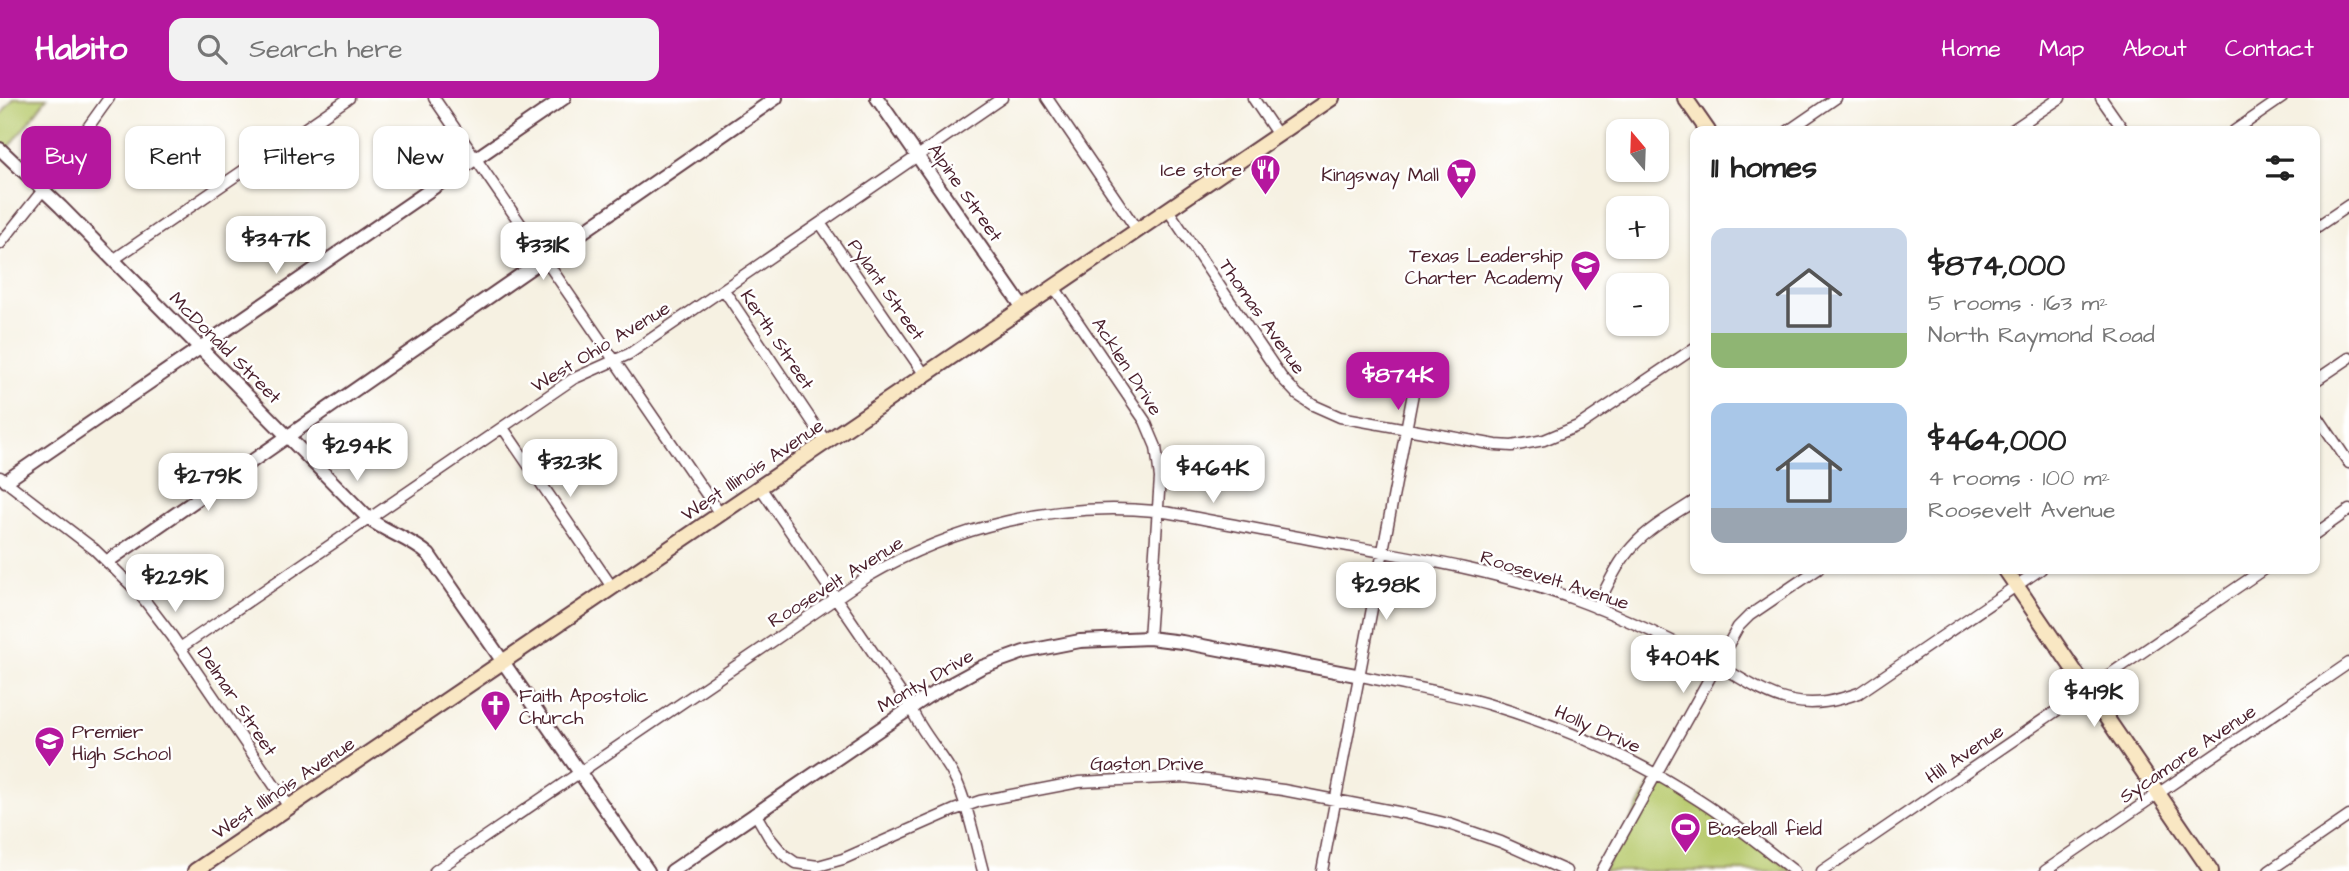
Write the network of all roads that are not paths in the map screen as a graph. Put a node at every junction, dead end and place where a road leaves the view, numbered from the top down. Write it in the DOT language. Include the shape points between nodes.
graph roads {
  1 [pos="109,98"];
  2 [pos="349,98"];
  3 [pos="434,98"];
  4 [pos="564,98"];
  5 [pos="776,98"];
  6 [pos="877,98"];
  7 [pos="1002,98"];
  8 [pos="1047,98"];
  9 [pos="1253,98"];
  10 [pos="1332,98"];
  11 [pos="1685,98"];
  12 [pos="1836,98"];
  13 [pos="2060,98"];
  14 [pos="2101,98"];
  15 [pos="2282,98"];
  16 [pos="1704,126"];
  17 [pos="1795,126"];
  18 [pos="2018,126"];
  19 [pos="2121,126"];
  20 [pos="2241,126"];
  21 [pos="1278,135"];
  22 [pos="0,149"];
  23 [pos="917,156"];
  24 [pos="475,159"];
  25 [pos="43,190"];
  26 [pos="2349,205"];
  27 [pos="1168,210"];
  28 [pos="821,223"];
  29 [pos="2320,225"];
  30 [pos="1137,230"];
  31 [pos="0,244"];
  32 [pos="113,260"];
  33 [pos="544,261"];
  34 [pos="1054,287"];
  35 [pos="723,290"];
  36 [pos="1023,308"];
  37 [pos="200,349"];
  38 [pos="1690,350"];
  39 [pos="2349,358"];
  40 [pos="614,361"];
  41 [pos="1418,367"];
  42 [pos="925,375"];
  43 [pos="2320,378"];
  44 [pos="2320,420"];
  45 [pos="503,428"];
  46 [pos="1407,429"];
  47 [pos="289,437"];
  48 [pos="826,442"];
  49 [pos="2349,463"];
  50 [pos="3,479"];
  51 [pos="760,487"];
  52 [pos="1690,504"];
  53 [pos="2349,510"];
  54 [pos="1157,511"];
  55 [pos="720,514"];
  56 [pos="369,519"];
  57 [pos="2320,530"];
  58 [pos="1384,552"];
  59 [pos="108,561"];
  60 [pos="1811,574"];
  61 [pos="2009,574"];
  62 [pos="2034,574"];
  63 [pos="2257,574"];
  64 [pos="2017,586"];
  65 [pos="612,587"];
  66 [pos="835,597"];
  67 [pos="1595,608"];
  68 [pos="1149,638"];
  69 [pos="180,648"];
  70 [pos="503,662"];
  71 [pos="2349,663"];
  72 [pos="1717,664"];
  73 [pos="1361,676"];
  74 [pos="2088,689"];
  75 [pos="911,708"];
  76 [pos="580,772"];
  77 [pos="1656,774"];
  78 [pos="2159,793"];
  79 [pos="1335,800"];
  80 [pos="965,806"];
  81 [pos="289,807"];
  82 [pos="755,813"];
  83 [pos="2349,816"];
  84 [pos="195,871"];
  85 [pos="435,871"];
  86 [pos="648,871"];
  87 [pos="671,871"];
  88 [pos="984,871"];
  89 [pos="1322,871"];
  90 [pos="1566,871"];
  91 [pos="1602,871"];
  92 [pos="1794,871"];
  93 [pos="1822,871"];
  94 [pos="2045,871"];
  95 [pos="2211,871"];
  96 [pos="2269,871"];
  1 -- 25 [label="street"];
  2 -- 32 [label="street"];
  3 -- 24 [label="street"];
  4 -- 24 [label="street"];
  5 -- 33 [label="street"];
  6 -- 23 [label="street, Alpine Street"];
  7 -- 23 [label="street, West Ohio Avenue"];
  8 -- 30 [label="street"];
  9 -- 21 [label="street"];
  10 -- 21 [label="main road, West Illinois Avenue"];
  11 -- 16 [label="main road"];
  12 -- 17 [label="street"];
  13 -- 18 [label="street"];
  14 -- 19 [label="street"];
  15 -- 20 [label="street"];
  21 -- 27 [label="main road, West Illinois Avenue"];
  22 -- 25 [label="street, McDonald Street"];
  23 -- 28 [label="street, West Ohio Avenue"];
  23 -- 36 [label="street, Alpine Street"];
  24 -- 33 [label="street"];
  24 -- 37 [label="street"];
  25 -- 31 [label="street"];
  25 -- 32 [label="street, McDonald Street"];
  26 -- 29 [label="street"];
  27 -- 30 [label="main road, West Illinois Avenue"];
  27 -- 46 [label="street, Thomas Avenue" via="1291,388 1312,405 1335,415"];
  28 -- 35 [label="street, West Ohio Avenue"];
  28 -- 42 [label="street, Pylant Street"];
  30 -- 34 [label="main road, West Illinois Avenue"];
  32 -- 37 [label="street, McDonald Street"];
  33 -- 40 [label="street"];
  33 -- 47 [label="street"];
  34 -- 36 [label="main road, West Illinois Avenue"];
  34 -- 54 [label="street, Acklen Drive" via="1151,432 1160,468"];
  35 -- 40 [label="street, West Ohio Avenue"];
  35 -- 48 [label="street, Kerth Street"];
  36 -- 42 [label="main road, West Illinois Avenue"];
  37 -- 47 [label="street, McDonald Street"];
  37 -- 50 [label="street"];
  38 -- 46 [label="street, Thomas Avenue" via="1580,425 1544,440 1500,446"];
  39 -- 43 [label="street"];
  40 -- 45 [label="street, West Ohio Avenue" via="573,379"];
  40 -- 55 [label="street"];
  41 -- 46 [label="street"];
  42 -- 48 [label="main road, West Illinois Avenue"];
  44 -- 49 [label="street"];
  45 -- 56 [label="street, West Ohio Avenue"];
  45 -- 65 [label="street"];
  46 -- 58 [label="street"];
  47 -- 56 [label="street, McDonald Street"];
  47 -- 59 [label="street"];
  48 -- 51 [label="main road, West Illinois Avenue"];
  50 -- 59 [label="street, Delmar Street"];
  51 -- 55 [label="main road, West Illinois Avenue"];
  51 -- 66 [label="street"];
  52 -- 67 [label="street" via="1633,545"];
  53 -- 57 [label="street"];
  54 -- 58 [label="street, Roosevelt Avenue"];
  54 -- 66 [label="street, Roosevelt Avenue" via="1084,510 995,523 917,550"];
  54 -- 68 [label="street, Acklen Drive"];
  55 -- 65 [label="main road, West Illinois Avenue"];
  56 -- 69 [label="street, West Ohio Avenue"];
  56 -- 70 [label="street, McDonald Street" via="429,555"];
  58 -- 67 [label="street, Roosevelt Avenue" via="1494,575"];
  58 -- 73 [label="street"];
  59 -- 69 [label="street, Delmar Street"];
  60 -- 72 [label="street" via="1742,622"];
  61 -- 64 [label="main road"];
  62 -- 64 [label="street, Roosevelt Avenue"];
  63 -- 74 [label="street, Hill Avenue"];
  64 -- 72 [label="street, Roosevelt Avenue" via="1844,699 1811,704 1786,700"];
  64 -- 74 [label="main road"];
  65 -- 70 [label="main road, West Illinois Avenue"];
  66 -- 75 [label="street"];
  66 -- 76 [label="street, Roosevelt Avenue"];
  67 -- 72 [label="street, Roosevelt Avenue"];
  68 -- 73 [label="street, Monty Drive"];
  68 -- 75 [label="street, Monty Drive" via="1080,640 1024,652 959,678"];
  69 -- 81 [label="street, Delmar Street"];
  70 -- 76 [label="street, McDonald Street"];
  70 -- 81 [label="main road, West Illinois Avenue"];
  71 -- 78 [label="street, Sycamore Avenue"];
  72 -- 77 [label="street"];
  73 -- 77 [label="street, Holly Drive" via="1505,709"];
  73 -- 79 [label="street"];
  74 -- 78 [label="main road"];
  74 -- 93 [label="street, Hill Avenue"];
  75 -- 80 [label="street" via="953,775"];
  75 -- 82 [label="street, Monty Drive"];
  76 -- 85 [label="street, Roosevelt Avenue"];
  76 -- 86 [label="street, McDonald Street"];
  77 -- 91 [label="street"];
  77 -- 92 [label="street, Holly Drive" via="1729,821"];
  78 -- 94 [label="street, Sycamore Avenue"];
  78 -- 95 [label="main road"];
  79 -- 80 [label="street, Gaston Drive" via="1248,784 1161,777 1066,783"];
  79 -- 89 [label="street"];
  79 -- 90 [label="street, Gaston Drive" via="1449,824"];
  80 -- 82 [label="street, Gaston Drive" via="818,866 801,864 783,854"];
  80 -- 88 [label="street"];
  81 -- 84 [label="main road, West Illinois Avenue"];
  82 -- 87 [label="street, Monty Drive"];
  83 -- 96 [label="street"];
}
